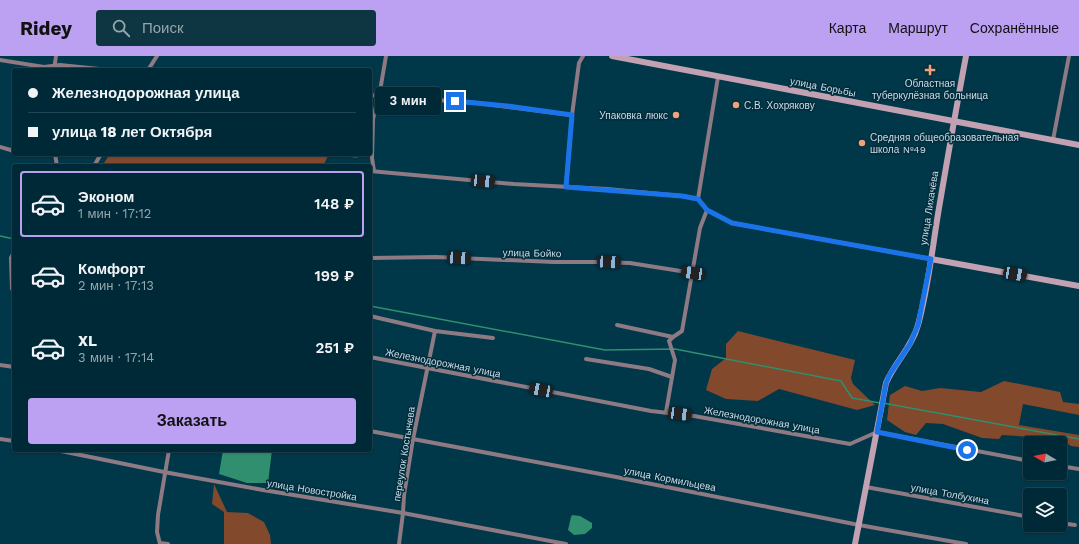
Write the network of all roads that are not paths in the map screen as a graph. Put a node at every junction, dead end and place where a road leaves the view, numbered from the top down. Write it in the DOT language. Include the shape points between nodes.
graph roads {
  1 [pos="56,56"];
  2 [pos="157,56"];
  3 [pos="386,56"];
  4 [pos="583,56"];
  5 [pos="612,56"];
  6 [pos="966,56"];
  7 [pos="1069,56"];
  8 [pos="0,60"];
  9 [pos="54,68"];
  10 [pos="89,68"];
  11 [pos="149,68"];
  12 [pos="718,77"];
  13 [pos="372,95"];
  14 [pos="379,96"];
  15 [pos="572,115"];
  16 [pos="953,121"];
  17 [pos="1053,140"];
  18 [pos="1079,145"];
  19 [pos="0,147"];
  20 [pos="12,150"];
  21 [pos="372,171"];
  22 [pos="566,187"];
  23 [pos="698,199"];
  24 [pos="707,210"];
  25 [pos="12,256"];
  26 [pos="372,258"];
  27 [pos="931,259"];
  28 [pos="693,273"];
  29 [pos="12,274"];
  30 [pos="1079,286"];
  31 [pos="372,316"];
  32 [pos="617,325"];
  33 [pos="435,331"];
  34 [pos="673,337"];
  35 [pos="493,338"];
  36 [pos="372,357"];
  37 [pos="586,359"];
  38 [pos="0,365"];
  39 [pos="12,367"];
  40 [pos="428,368"];
  41 [pos="672,377"];
  42 [pos="666,412"];
  43 [pos="372,431"];
  44 [pos="877,432"];
  45 [pos="0,439"];
  46 [pos="413,439"];
  47 [pos="12,442"];
  48 [pos="66,452"];
  49 [pos="168,452"];
  50 [pos="1023,460"];
  51 [pos="1067,467"];
  52 [pos="1079,469"];
  53 [pos="164,472"];
  54 [pos="866,487"];
  55 [pos="403,513"];
  56 [pos="1023,516"];
  57 [pos="1067,524"];
  58 [pos="859,525"];
  59 [pos="1075,525"];
  60 [pos="160,543"];
  61 [pos="168,544"];
  62 [pos="399,544"];
  63 [pos="566,544"];
  64 [pos="855,544"];
  65 [pos="966,544"];
  1 -- 9 [label="street"];
  2 -- 11 [label="street"];
  3 -- 14 [label="street"];
  4 -- 15 [label="street" via="579,63"];
  5 -- 12 [label="street, улица Борьбы"];
  6 -- 16 [label="street, улица Лихачёва"];
  7 -- 17 [label="street"];
  8 -- 9 [label="street"];
  9 -- 10 [label="street" via="60,65"];
  12 -- 16 [label="street, улица Борьбы"];
  12 -- 23 [label="street"];
  13 -- 14 [label="street"];
  14 -- 15 [label="street" via="477,103"];
  14 -- 21 [label="street" via="373,119"];
  15 -- 22 [label="street"];
  16 -- 17 [label="street, улица Борьбы"];
  16 -- 27 [label="street, улица Лихачёва"];
  17 -- 18 [label="street, улица Борьбы"];
  19 -- 20 [label="street"];
  21 -- 22 [label="street"];
  22 -- 23 [label="street"];
  23 -- 24 [label="street"];
  24 -- 27 [label="street" via="732,223"];
  24 -- 28 [label="street" via="700,228"];
  25 -- 29 [label="street"];
  26 -- 28 [label="street, улица Бойко" via="436,257 598,262"];
  27 -- 30 [label="street"];
  27 -- 44 [label="street, улица Лихачёва" via="918,325 910,344 886,383"];
  28 -- 34 [label="street" via="682,331"];
  31 -- 33 [label="street"];
  32 -- 34 [label="street"];
  33 -- 35 [label="street"];
  33 -- 40 [label="street, переулок Костычева"];
  34 -- 41 [label="street" via="669,341 675,360"];
  36 -- 40 [label="street, Железнодорожная улица"];
  37 -- 41 [label="street" via="649,369"];
  38 -- 39 [label="street"];
  40 -- 42 [label="street, Железнодорожная улица"];
  40 -- 46 [label="street, переулок Костычева"];
  41 -- 42 [label="street"];
  42 -- 44 [label="street, Железнодорожная улица" via="850,444"];
  43 -- 46 [label="street, улица Кормильцева"];
  44 -- 50 [label="street"];
  44 -- 54 [label="street, улица Лихачёва"];
  45 -- 47 [label="street"];
  46 -- 55 [label="street, переулок Костычева"];
  46 -- 58 [label="street, улица Кормильцева"];
  48 -- 53 [label="street, улица Новостройка"];
  49 -- 53 [label="street"];
  51 -- 52 [label="street"];
  53 -- 55 [label="street, улица Новостройка"];
  53 -- 60 [label="street" via="158,514 157,532"];
  54 -- 56 [label="street, улица Толбухина"];
  54 -- 58 [label="street, улица Лихачёва"];
  55 -- 62 [label="street, переулок Костычева"];
  55 -- 63 [label="street, улица Новостройка"];
  57 -- 59 [label="street"];
  58 -- 64 [label="street, улица Лихачёва"];
  58 -- 65 [label="street, улица Кормильцева"];
  60 -- 61 [label="street"];
}
